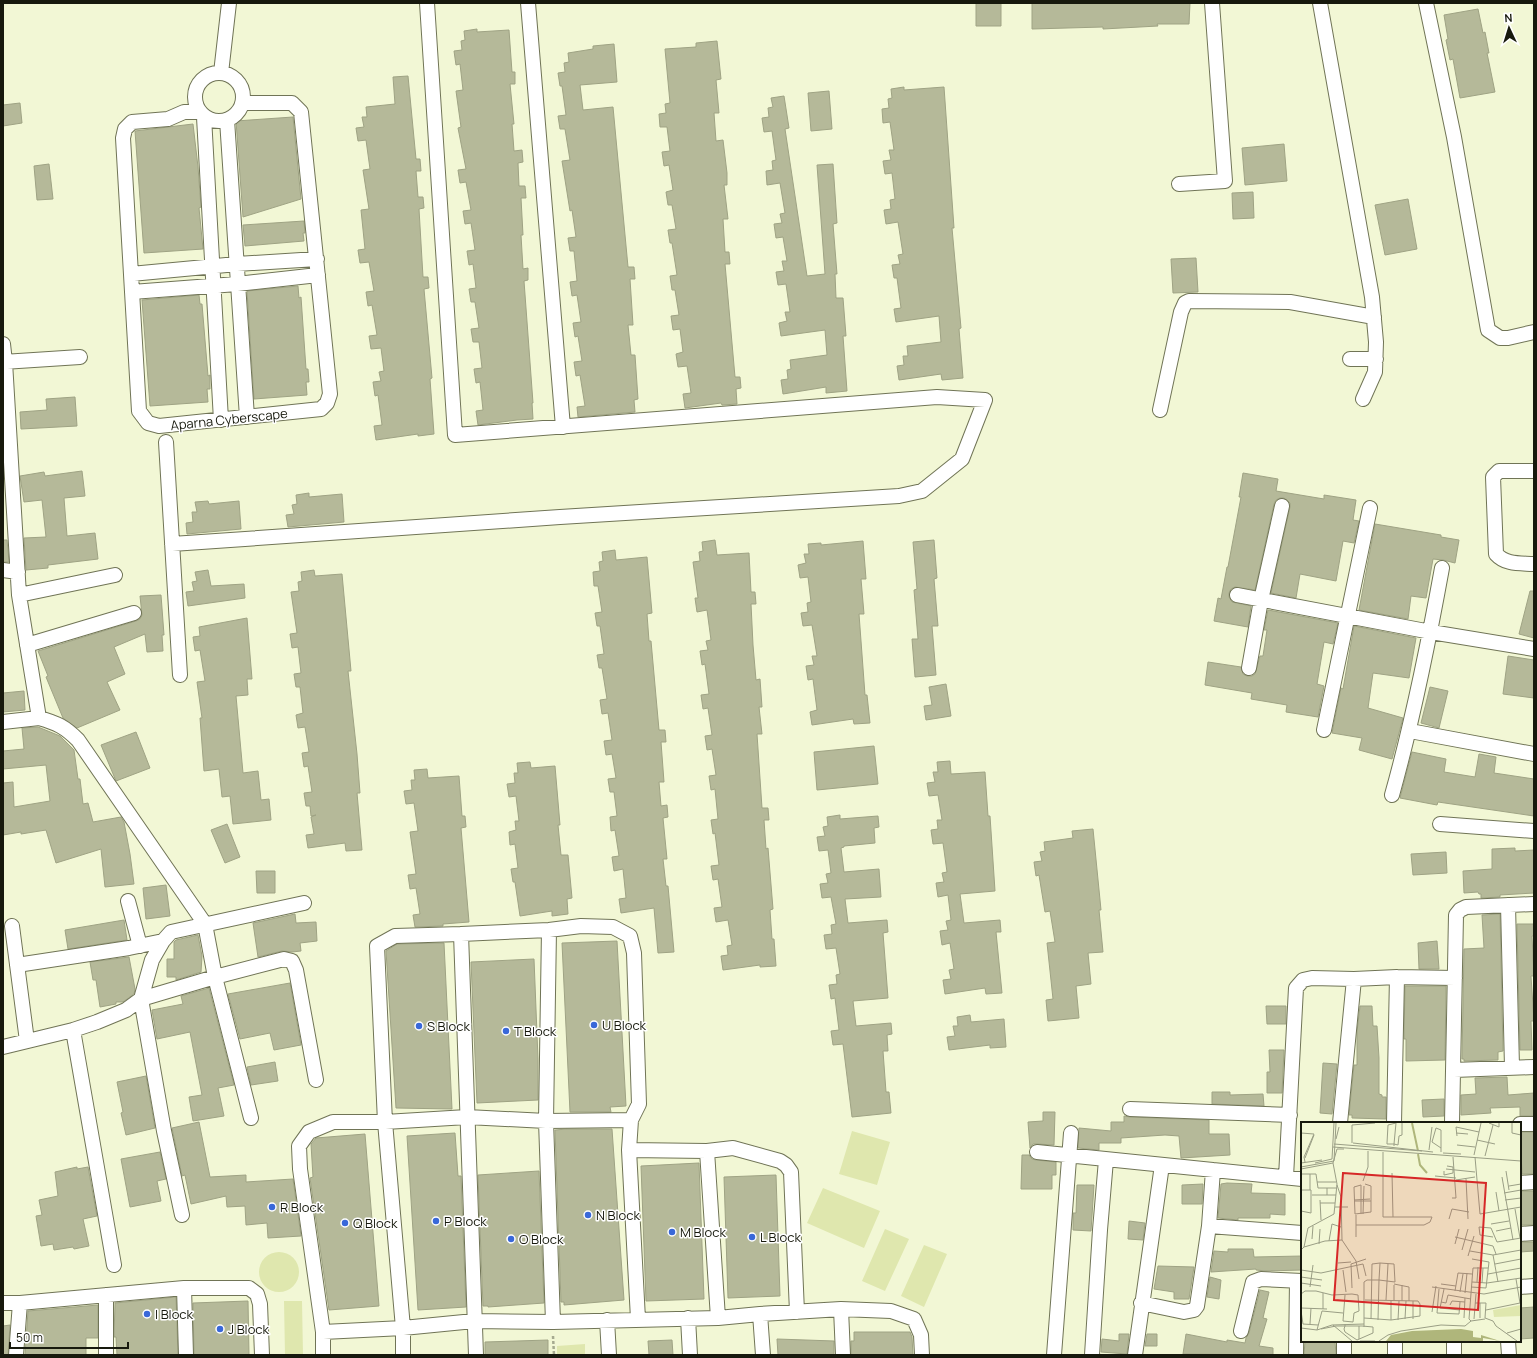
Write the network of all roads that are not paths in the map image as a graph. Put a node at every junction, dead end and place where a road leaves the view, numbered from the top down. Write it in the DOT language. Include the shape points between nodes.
graph roads {
  1 [pos="229,3"];
  2 [pos="427,3"];
  3 [pos="528,3"];
  4 [pos="1212,3"];
  5 [pos="1320,3"];
  6 [pos="1426,3"];
  7 [pos="221,73"];
  8 [pos="243,103"];
  9 [pos="201,114"];
  10 [pos="227,120"];
  11 [pos="1179,184"];
  12 [pos="317,259"];
  13 [pos="237,264"];
  14 [pos="212,266"];
  15 [pos="131,274"];
  16 [pos="318,275"];
  17 [pos="237,284"];
  18 [pos="213,286"];
  19 [pos="132,292"];
  20 [pos="1374,317"];
  21 [pos="1534,332"];
  22 [pos="3,344"];
  23 [pos="80,357"];
  24 [pos="1350,359"];
  25 [pos="1376,359"];
  26 [pos="4,362"];
  27 [pos="1363,399"];
  28 [pos="1160,410"];
  29 [pos="247,417"];
  30 [pos="221,420"];
  31 [pos="563,427"];
  32 [pos="166,442"];
  33 [pos="1534,472"];
  34 [pos="1282,506"];
  35 [pos="1370,508"];
  36 [pos="172,544"];
  37 [pos="1534,564"];
  38 [pos="1442,568"];
  39 [pos="3,570"];
  40 [pos="18,572"];
  41 [pos="116,575"];
  42 [pos="19,595"];
  43 [pos="1237,595"];
  44 [pos="1261,600"];
  45 [pos="134,613"];
  46 [pos="1347,616"];
  47 [pos="1431,632"];
  48 [pos="27,645"];
  49 [pos="1534,649"];
  50 [pos="1249,668"];
  51 [pos="180,675"];
  52 [pos="39,718"];
  53 [pos="3,722"];
  54 [pos="1324,730"];
  55 [pos="1410,731"];
  56 [pos="1534,754"];
  57 [pos="1392,795"];
  58 [pos="1440,824"];
  59 [pos="1534,832"];
  60 [pos="128,902"];
  61 [pos="304,902"];
  62 [pos="1534,904"];
  63 [pos="1508,905"];
  64 [pos="204,924"];
  65 [pos="12,926"];
  66 [pos="549,930"];
  67 [pos="461,934"];
  68 [pos="163,940"];
  69 [pos="140,946"];
  70 [pos="17,965"];
  71 [pos="216,977"];
  72 [pos="1397,977"];
  73 [pos="1455,978"];
  74 [pos="1354,980"];
  75 [pos="141,999"];
  76 [pos="73,1030"];
  77 [pos="27,1041"];
  78 [pos="3,1047"];
  79 [pos="1512,1067"];
  80 [pos="1534,1067"];
  81 [pos="1454,1070"];
  82 [pos="316,1080"];
  83 [pos="1130,1109"];
  84 [pos="1290,1114"];
  85 [pos="251,1118"];
  86 [pos="467,1118"];
  87 [pos="631,1120"];
  88 [pos="546,1121"];
  89 [pos="384,1122"];
  90 [pos="1340,1122"];
  91 [pos="1394,1122"];
  92 [pos="1452,1122"];
  93 [pos="1521,1124"];
  94 [pos="1534,1124"];
  95 [pos="1071,1133"];
  96 [pos="629,1150"];
  97 [pos="707,1151"];
  98 [pos="1037,1152"];
  99 [pos="1069,1155"];
  100 [pos="1106,1160"];
  101 [pos="1162,1165"];
  102 [pos="1213,1170"];
  103 [pos="1286,1177"];
  104 [pos="1301,1179"];
  105 [pos="1534,1182"];
  106 [pos="1521,1183"];
  107 [pos="182,1215"];
  108 [pos="1209,1226"];
  109 [pos="1301,1233"];
  110 [pos="1534,1233"];
  111 [pos="1521,1234"];
  112 [pos="114,1265"];
  113 [pos="1299,1281"];
  114 [pos="1534,1286"];
  115 [pos="1521,1287"];
  116 [pos="184,1288"];
  117 [pos="106,1295"];
  118 [pos="20,1303"];
  119 [pos="3,1304"];
  120 [pos="1141,1304"];
  121 [pos="841,1309"];
  122 [pos="797,1312"];
  123 [pos="760,1314"];
  124 [pos="688,1318"];
  125 [pos="718,1318"];
  126 [pos="638,1319"];
  127 [pos="607,1320"];
  128 [pos="474,1321"];
  129 [pos="553,1322"];
  130 [pos="403,1328"];
  131 [pos="1241,1331"];
  132 [pos="323,1332"];
  133 [pos="1344,1342"];
  134 [pos="1396,1342"];
  135 [pos="1454,1342"];
  136 [pos="1508,1342"];
  137 [pos="16,1355"];
  138 [pos="106,1355"];
  139 [pos="186,1355"];
  140 [pos="262,1355"];
  141 [pos="323,1355"];
  142 [pos="403,1355"];
  143 [pos="476,1355"];
  144 [pos="609,1355"];
  145 [pos="690,1355"];
  146 [pos="763,1355"];
  147 [pos="843,1355"];
  148 [pos="922,1355"];
  149 [pos="1054,1355"];
  150 [pos="1092,1355"];
  151 [pos="1135,1355"];
  152 [pos="1296,1355"];
  153 [pos="1344,1355"];
  154 [pos="1396,1355"];
  155 [pos="1454,1355"];
  156 [pos="1508,1355"];
  1 -- 7 [label="street"];
  2 -- 31 [label="street" via="455,435"];
  3 -- 31 [label="street"];
  4 -- 11 [label="street" via="1225,181"];
  5 -- 20 [label="street"];
  6 -- 21 [label="street" via="1454,137 1488,330 1500,338"];
  7 -- 8 [label="street" via="229,75 238,83 243,94"];
  7 -- 9 [label="street" via="212,74 199,82 194,97 195,105"];
  8 -- 10 [label="street" via="240,110"];
  8 -- 12 [label="street, Aparna Cyberscape" via="292,103 301,112"];
  9 -- 10 [label="street" via="211,121"];
  9 -- 14 [label="street"];
  9 -- 15 [label="street, Aparna Cyberscape" via="184,112 168,119 132,122 125,129 123,138"];
  10 -- 13 [label="street"];
  12 -- 13 [label="street"];
  12 -- 16 [label="street, Aparna Cyberscape"];
  13 -- 14 [label="street"];
  13 -- 17 [label="street"];
  14 -- 15 [label="street"];
  14 -- 18 [label="street"];
  15 -- 19 [label="street, Aparna Cyberscape"];
  16 -- 17 [label="street"];
  16 -- 29 [label="street, Aparna Cyberscape" via="330,394 328,403 321,409"];
  17 -- 18 [label="street"];
  17 -- 29 [label="street"];
  18 -- 19 [label="street"];
  18 -- 30 [label="street"];
  19 -- 30 [label="street, Aparna Cyberscape" via="139,411 148,423 159,426"];
  20 -- 25 [label="street"];
  20 -- 28 [label="street" via="1290,302 1185,302"];
  22 -- 26 [label="street"];
  23 -- 26 [label="street"];
  24 -- 25 [label="street"];
  25 -- 27 [label="street" via="1375,372"];
  26 -- 40 [label="street"];
  29 -- 30 [label="street, Aparna Cyberscape"];
  31 -- 36 [label="street" via="937,397 985,400 962,459 922,491 899,496"];
  32 -- 36 [label="street"];
  33 -- 37 [label="street" via="1499,471 1493,476 1496,554 1501,560 1512,563"];
  34 -- 44 [label="street"];
  35 -- 46 [label="street"];
  36 -- 51 [label="street"];
  38 -- 47 [label="street"];
  39 -- 40 [label="street"];
  40 -- 42 [label="street"];
  41 -- 42 [label="street"];
  42 -- 48 [label="street"];
  43 -- 44 [label="street"];
  44 -- 46 [label="street"];
  44 -- 50 [label="street"];
  45 -- 48 [label="street"];
  46 -- 47 [label="street"];
  46 -- 54 [label="street"];
  47 -- 49 [label="street"];
  47 -- 55 [label="street"];
  48 -- 52 [label="street"];
  52 -- 53 [label="street"];
  52 -- 64 [label="street" via="66,728 78,740"];
  55 -- 56 [label="street"];
  55 -- 57 [label="street"];
  58 -- 59 [label="street"];
  60 -- 69 [label="street"];
  61 -- 64 [label="street"];
  62 -- 63 [label="street"];
  63 -- 73 [label="street" via="1466,907 1456,915"];
  63 -- 79 [label="street"];
  64 -- 68 [label="street" via="170,932"];
  64 -- 71 [label="street"];
  65 -- 70 [label="street"];
  66 -- 67 [label="street"];
  66 -- 87 [label="street" via="580,926 613,927 630,936 634,953 639,1104"];
  66 -- 88 [label="street"];
  67 -- 86 [label="street"];
  67 -- 89 [label="street" via="395,936 377,946"];
  68 -- 69 [label="street"];
  68 -- 75 [label="street" via="152,960"];
  69 -- 70 [label="street"];
  70 -- 77 [label="street"];
  71 -- 75 [label="street"];
  71 -- 82 [label="street" via="284,959 292,961 296,970"];
  71 -- 85 [label="street"];
  72 -- 73 [label="street"];
  72 -- 74 [label="street"];
  72 -- 91 [label="street"];
  73 -- 81 [label="street"];
  74 -- 84 [label="street" via="1312,978 1303,980 1296,988"];
  74 -- 90 [label="street"];
  75 -- 76 [label="street" via="126,1010"];
  75 -- 107 [label="street" via="164,1131"];
  76 -- 77 [label="street"];
  76 -- 112 [label="street"];
  77 -- 78 [label="street"];
  79 -- 80 [label="street"];
  79 -- 81 [label="street"];
  81 -- 92 [label="street"];
  83 -- 84 [label="street"];
  84 -- 103 [label="street"];
  86 -- 88 [label="street"];
  86 -- 89 [label="street"];
  86 -- 128 [label="street"];
  87 -- 88 [label="street"];
  87 -- 96 [label="street"];
  88 -- 129 [label="street"];
  89 -- 130 [label="street"];
  89 -- 132 [label="street" via="333,1122 309,1132 299,1146"];
  93 -- 94 [label="street"];
  95 -- 99 [label="street"];
  96 -- 97 [label="street"];
  96 -- 126 [label="street"];
  97 -- 122 [label="street" via="733,1148 780,1161 791,1172"];
  97 -- 125 [label="street"];
  98 -- 99 [label="street"];
  99 -- 100 [label="street"];
  99 -- 149 [label="street"];
  100 -- 101 [label="street"];
  100 -- 150 [label="street"];
  101 -- 102 [label="street"];
  101 -- 120 [label="street"];
  102 -- 103 [label="street"];
  102 -- 108 [label="street"];
  103 -- 104 [label="street"];
  105 -- 106 [label="street"];
  108 -- 109 [label="street"];
  108 -- 120 [label="street" via="1197,1306 1194,1310 1184,1312"];
  110 -- 111 [label="street"];
  113 -- 131 [label="street" via="1261,1279 1253,1282"];
  113 -- 152 [label="street"];
  114 -- 115 [label="street"];
  116 -- 117 [label="street"];
  116 -- 139 [label="street"];
  116 -- 140 [label="street" via="249,1288 257,1294 260,1304"];
  117 -- 118 [label="street"];
  117 -- 138 [label="street"];
  118 -- 119 [label="street"];
  118 -- 137 [label="street"];
  120 -- 151 [label="street"];
  121 -- 122 [label="street"];
  121 -- 147 [label="street"];
  121 -- 148 [label="street" via="891,1310 914,1319 921,1335"];
  122 -- 123 [label="street"];
  123 -- 125 [label="street"];
  123 -- 146 [label="street"];
  124 -- 125 [label="street"];
  124 -- 126 [label="street"];
  124 -- 145 [label="street"];
  126 -- 127 [label="street"];
  127 -- 129 [label="street"];
  127 -- 144 [label="street"];
  128 -- 129 [label="street"];
  128 -- 130 [label="street"];
  128 -- 143 [label="street"];
  130 -- 132 [label="street"];
  130 -- 142 [label="street"];
  132 -- 141 [label="street"];
  133 -- 153 [label="street"];
  134 -- 154 [label="street"];
  135 -- 155 [label="street"];
  136 -- 156 [label="street"];
}
